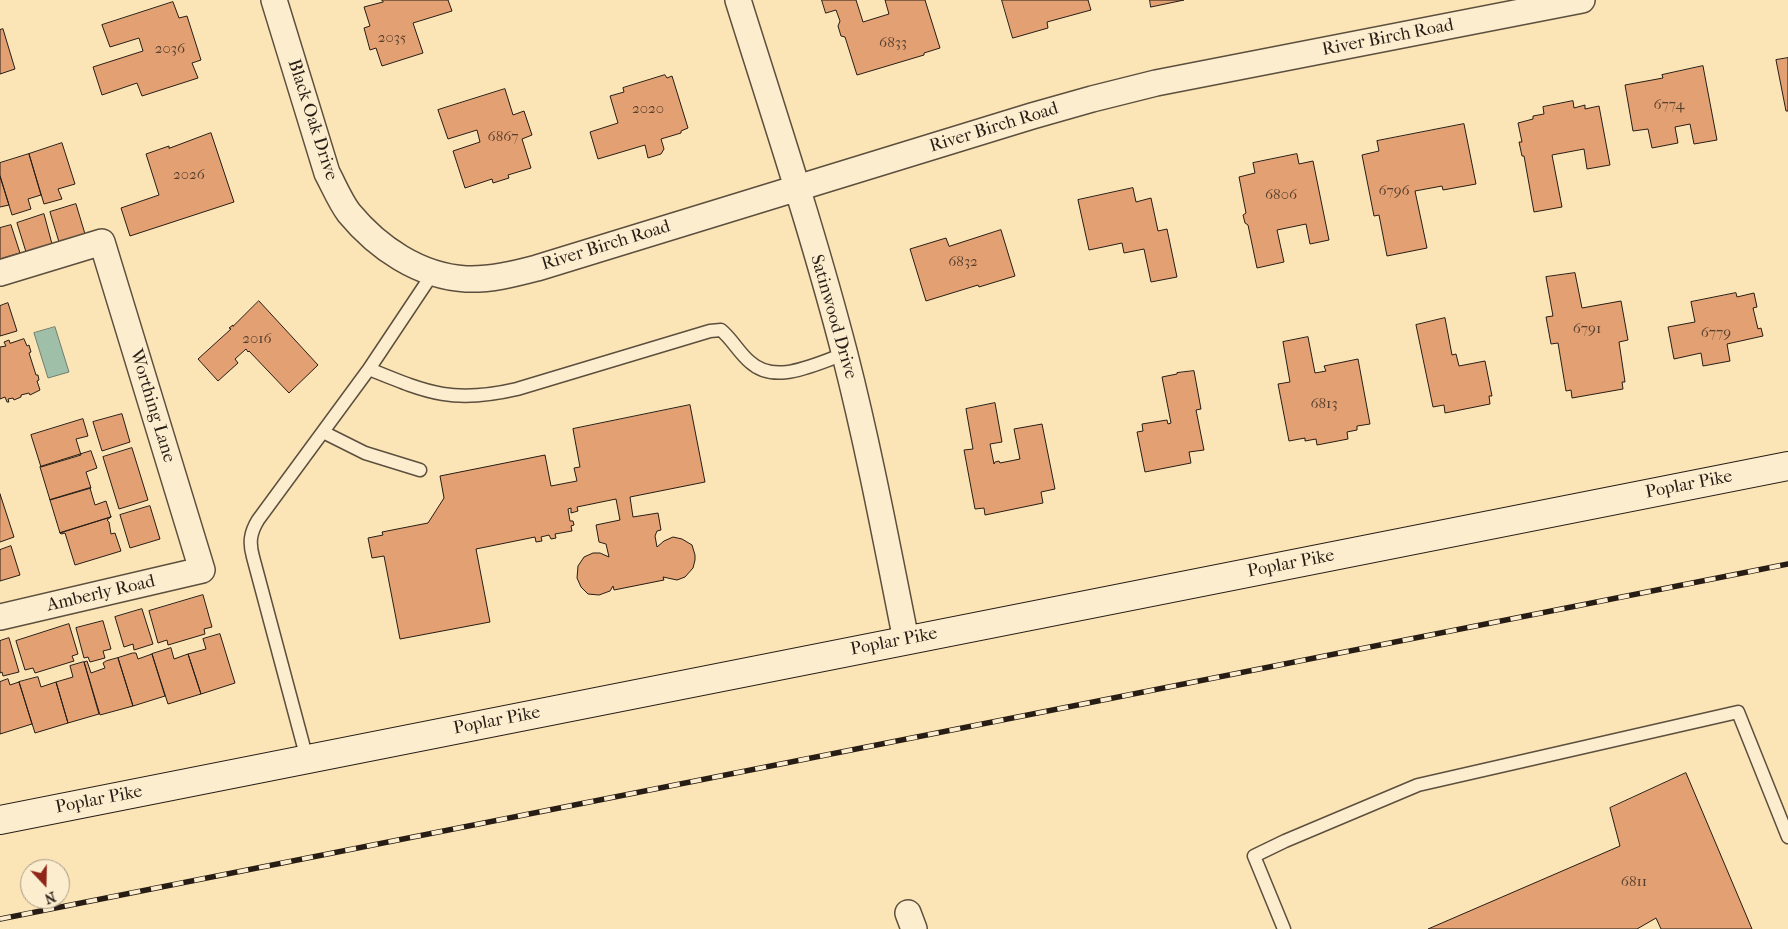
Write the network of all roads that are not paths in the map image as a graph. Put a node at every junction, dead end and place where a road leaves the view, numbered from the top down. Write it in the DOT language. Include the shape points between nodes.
graph roads {
  1 [pos="274,0"];
  2 [pos="738,0"];
  3 [pos="1582,0"];
  4 [pos="796,187"];
  5 [pos="424,269"];
  6 [pos="0,273"];
  7 [pos="845,354"];
  8 [pos="369,369"];
  9 [pos="323,432"];
  10 [pos="1788,466"];
  11 [pos="420,470"];
  12 [pos="202,570"];
  13 [pos="0,617"];
  14 [pos="906,640"];
  15 [pos="308,759"];
  16 [pos="0,820"];
  17 [pos="1788,837"];
  18 [pos="1284,929"];
  1 -- 5 [label="street, Black Oak Drive" via="320,152 337,194 364,229 390,251"];
  2 -- 4 [label="street, Satinwood Drive"];
  3 -- 4 [label="street, River Birch Road" via="1156,83 1032,116"];
  4 -- 5 [label="street, River Birch Road" via="512,275 467,279"];
  4 -- 7 [label="street, Satinwood Drive"];
  5 -- 8 [label="lane"];
  6 -- 12 [label="street, Worthing Lane" via="102,242"];
  7 -- 8 [label="lane" via="773,374 752,364 722,330 710,331 517,390 470,397 430,392"];
  7 -- 14 [label="street, Satinwood Drive" via="870,459"];
  8 -- 9 [label="lane"];
  9 -- 11 [label="lane" via="365,454"];
  9 -- 15 [label="lane" via="258,520 250,538"];
  10 -- 14 [label="main road, Poplar Pike"];
  12 -- 13 [label="street, Amberly Road"];
  14 -- 15 [label="main road, Poplar Pike"];
  15 -- 16 [label="main road, Poplar Pike"];
  17 -- 18 [label="lane" via="1738,712 1418,785 1285,840 1254,856"];
}
